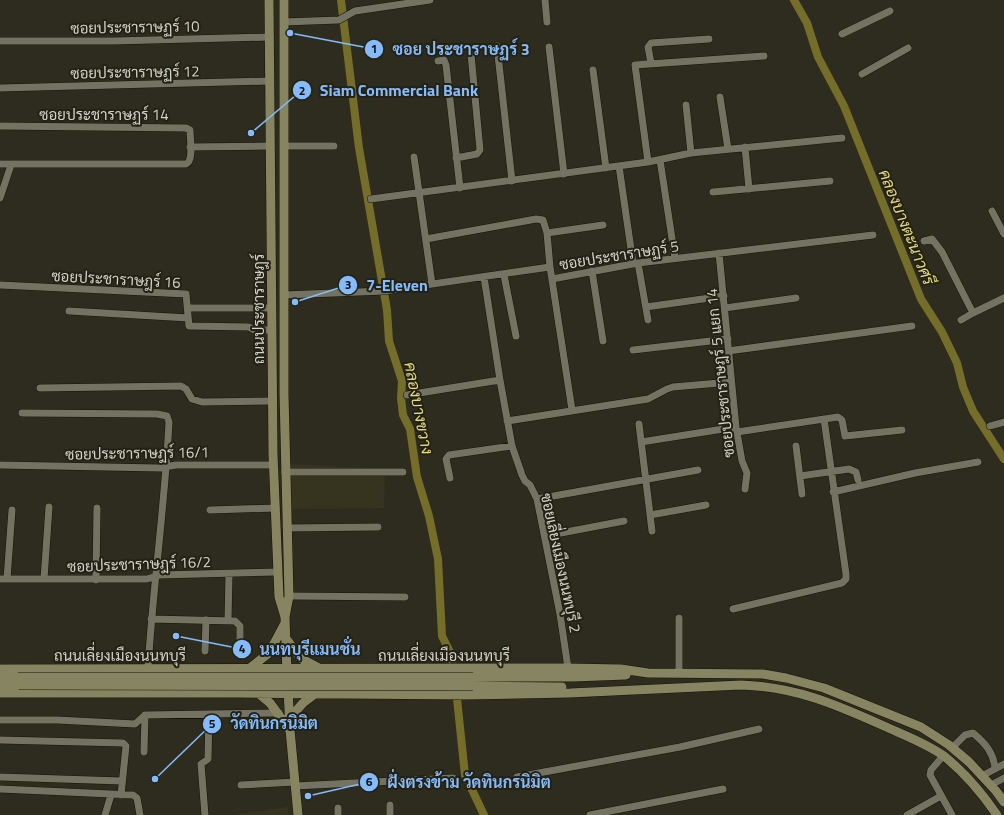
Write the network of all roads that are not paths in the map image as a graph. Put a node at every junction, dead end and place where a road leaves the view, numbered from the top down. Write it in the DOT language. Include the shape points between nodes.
graph roads {
  1 [pos="269,0"];
  2 [pos="284,0"];
  3 [pos="430,0"];
  4 [pos="545,0"];
  5 [pos="890,11"];
  6 [pos="284,22"];
  7 [pos="547,22"];
  8 [pos="842,34"];
  9 [pos="270,37"];
  10 [pos="709,39"];
  11 [pos="0,41"];
  12 [pos="497,46"];
  13 [pos="549,46"];
  14 [pos="908,48"];
  15 [pos="471,54"];
  16 [pos="764,56"];
  17 [pos="438,61"];
  18 [pos="651,63"];
  19 [pos="593,70"];
  20 [pos="862,74"];
  21 [pos="270,81"];
  22 [pos="0,88"];
  23 [pos="720,97"];
  24 [pos="686,105"];
  25 [pos="0,126"];
  26 [pos="842,138"];
  27 [pos="271,146"];
  28 [pos="285,146"];
  29 [pos="334,146"];
  30 [pos="190,147"];
  31 [pos="745,147"];
  32 [pos="728,149"];
  33 [pos="691,153"];
  34 [pos="414,157"];
  35 [pos="456,158"];
  36 [pos="660,160"];
  37 [pos="648,162"];
  38 [pos="0,164"];
  39 [pos="11,164"];
  40 [pos="619,166"];
  41 [pos="606,168"];
  42 [pos="564,174"];
  43 [pos="512,181"];
  44 [pos="830,181"];
  45 [pos="460,188"];
  46 [pos="749,189"];
  47 [pos="1,190"];
  48 [pos="420,192"];
  49 [pos="713,192"];
  50 [pos="0,198"];
  51 [pos="371,199"];
  52 [pos="992,211"];
  53 [pos="603,226"];
  54 [pos="1004,232"];
  55 [pos="547,233"];
  56 [pos="873,235"];
  57 [pos="426,239"];
  58 [pos="924,241"];
  59 [pos="719,253"];
  60 [pos="675,258"];
  61 [pos="635,263"];
  62 [pos="550,267"];
  63 [pos="592,271"];
  64 [pos="504,274"];
  65 [pos="484,277"];
  66 [pos="552,279"];
  67 [pos="432,284"];
  68 [pos="0,285"];
  69 [pos="284,295"];
  70 [pos="724,296"];
  71 [pos="796,298"];
  72 [pos="1004,298"];
  73 [pos="646,307"];
  74 [pos="188,308"];
  75 [pos="272,308"];
  76 [pos="725,308"];
  77 [pos="69,311"];
  78 [pos="973,313"];
  79 [pos="188,318"];
  80 [pos="648,320"];
  81 [pos="961,320"];
  82 [pos="912,326"];
  83 [pos="272,330"];
  84 [pos="516,336"];
  85 [pos="728,339"];
  86 [pos="603,342"];
  87 [pos="633,350"];
  88 [pos="728,351"];
  89 [pos="500,380"];
  90 [pos="731,382"];
  91 [pos="40,388"];
  92 [pos="407,395"];
  93 [pos="273,401"];
  94 [pos="572,410"];
  95 [pos="22,413"];
  96 [pos="824,419"];
  97 [pos="507,421"];
  98 [pos="1004,422"];
  99 [pos="639,424"];
  100 [pos="990,426"];
  101 [pos="737,430"];
  102 [pos="902,430"];
  103 [pos="641,442"];
  104 [pos="512,446"];
  105 [pos="796,446"];
  106 [pos="978,462"];
  107 [pos="0,465"];
  108 [pos="274,465"];
  109 [pos="166,467"];
  110 [pos="698,470"];
  111 [pos="285,472"];
  112 [pos="403,472"];
  113 [pos="831,472"];
  114 [pos="800,476"];
  115 [pos="450,478"];
  116 [pos="645,480"];
  117 [pos="858,480"];
  118 [pos="745,489"];
  119 [pos="834,492"];
  120 [pos="802,494"];
  121 [pos="536,500"];
  122 [pos="706,504"];
  123 [pos="49,507"];
  124 [pos="97,508"];
  125 [pos="276,508"];
  126 [pos="12,510"];
  127 [pos="210,510"];
  128 [pos="650,515"];
  129 [pos="624,520"];
  130 [pos="378,527"];
  131 [pos="287,528"];
  132 [pos="652,531"];
  133 [pos="545,536"];
  134 [pos="278,572"];
  135 [pos="229,574"];
  136 [pos="154,577"];
  137 [pos="4,579"];
  138 [pos="44,579"];
  139 [pos="96,580"];
  140 [pos="289,596"];
  141 [pos="406,597"];
  142 [pos="733,609"];
  143 [pos="679,618"];
  144 [pos="151,619"];
  145 [pos="206,620"];
  146 [pos="228,620"];
  147 [pos="285,620"];
  148 [pos="286,637"];
  149 [pos="205,652"];
  150 [pos="240,655"];
  151 [pos="148,668"];
  152 [pos="235,668"];
  153 [pos="250,668"];
  154 [pos="287,668"];
  155 [pos="319,668"];
  156 [pos="330,668"];
  157 [pos="568,668"];
  158 [pos="0,669"];
  159 [pos="679,673"];
  160 [pos="648,674"];
  161 [pos="0,677"];
  162 [pos="19,681"];
  163 [pos="473,682"];
  164 [pos="0,685"];
  165 [pos="634,689"];
  166 [pos="0,693"];
  167 [pos="237,693"];
  168 [pos="258,693"];
  169 [pos="288,694"];
  170 [pos="315,694"];
  171 [pos="333,694"];
  172 [pos="279,713"];
  173 [pos="209,714"];
  174 [pos="145,715"];
  175 [pos="289,719"];
  176 [pos="0,720"];
  177 [pos="759,729"];
  178 [pos="290,730"];
  179 [pos="0,740"];
  180 [pos="952,748"];
  181 [pos="144,752"];
  182 [pos="943,756"];
  183 [pos="1004,764"];
  184 [pos="995,769"];
  185 [pos="982,776"];
  186 [pos="0,777"];
  187 [pos="517,777"];
  188 [pos="453,778"];
  189 [pos="1004,778"];
  190 [pos="122,781"];
  191 [pos="295,784"];
  192 [pos="241,785"];
  193 [pos="991,785"];
  194 [pos="0,789"];
  195 [pos="723,789"];
  196 [pos="121,794"];
  197 [pos="111,795"];
  198 [pos="941,796"];
  199 [pos="1004,802"];
  200 [pos="390,805"];
  201 [pos="105,815"];
  202 [pos="140,815"];
  203 [pos="205,815"];
  204 [pos="298,815"];
  205 [pos="390,815"];
  206 [pos="590,815"];
  207 [pos="907,815"];
  208 [pos="952,815"];
  209 [pos="997,815"];
  1 -- 9 [label="main road, ถนนประชาราษฎร์"];
  2 -- 6 [label="main road, ถนนประชาราษฎร์"];
  3 -- 6 [label="street" via="355,10 343,18"];
  4 -- 7 [label="street"];
  5 -- 8 [label="street"];
  6 -- 28 [label="main road, ถนนประชาราษฎร์"];
  9 -- 11 [label="street, ซอยประชาราษฏร์ 10"];
  9 -- 21 [label="main road, ถนนประชาราษฎร์"];
  10 -- 18 [label="street" via="651,43 648,47"];
  12 -- 43 [label="street"];
  13 -- 42 [label="street"];
  14 -- 20 [label="street"];
  15 -- 35 [label="street" via="480,150 477,154"];
  16 -- 18 [label="street"];
  17 -- 35 [label="street" via="444,60 446,65"];
  18 -- 37 [label="street" via="637,64 634,67"];
  19 -- 41 [label="street"];
  21 -- 22 [label="street, ซอยประชาราษฏร์ 12"];
  21 -- 27 [label="main road, ถนนประชาราษฎร์"];
  23 -- 32 [label="street"];
  24 -- 33 [label="street"];
  25 -- 30 [label="street, ซอยประชาราษฏร์ 14" via="186,128 190,130"];
  26 -- 31 [label="street"];
  27 -- 30 [label="street"];
  27 -- 75 [label="main road, ถนนประชาราษฎร์"];
  28 -- 29 [label="street"];
  28 -- 69 [label="main road, ถนนประชาราษฎร์"];
  30 -- 39 [label="street, ซอยประชาราษฏร์ 14" via="190,160 186,164"];
  31 -- 32 [label="street"];
  31 -- 46 [label="street"];
  32 -- 33 [label="street"];
  33 -- 36 [label="street"];
  34 -- 48 [label="street"];
  35 -- 45 [label="street"];
  36 -- 37 [label="street"];
  36 -- 60 [label="street"];
  37 -- 40 [label="street"];
  38 -- 39 [label="street"];
  39 -- 47 [label="street"];
  40 -- 41 [label="street"];
  40 -- 61 [label="street"];
  41 -- 42 [label="street"];
  42 -- 43 [label="street"];
  43 -- 45 [label="street"];
  44 -- 46 [label="street"];
  45 -- 48 [label="street"];
  46 -- 49 [label="street"];
  47 -- 50 [label="street"];
  48 -- 51 [label="street"];
  48 -- 57 [label="street"];
  52 -- 54 [label="street"];
  53 -- 55 [label="street"];
  55 -- 57 [label="street" via="543,220 536,219"];
  55 -- 62 [label="street"];
  56 -- 59 [label="street, ซอยประชาราษฏร์ 5"];
  57 -- 67 [label="street"];
  58 -- 78 [label="street" via="932,239 942,252 961,294"];
  59 -- 60 [label="street, ซอยประชาราษฏร์ 5"];
  59 -- 70 [label="street, ซอยประชาราษฎร์ 5 แยก 14"];
  60 -- 61 [label="street, ซอยประชาราษฏร์ 5"];
  61 -- 63 [label="street, ซอยประชาราษฏร์ 5"];
  61 -- 73 [label="street"];
  62 -- 64 [label="street, ซอยประชาราษฏร์ 5"];
  62 -- 66 [label="street, ซอยประชาราษฏร์ 5"];
  63 -- 66 [label="street, ซอยประชาราษฏร์ 5"];
  63 -- 86 [label="street"];
  64 -- 65 [label="street, ซอยประชาราษฏร์ 5"];
  64 -- 84 [label="street"];
  65 -- 67 [label="street, ซอยประชาราษฏร์ 5"];
  65 -- 89 [label="street, ซอยเลี่ยงเมืองนนทบุรี 2"];
  66 -- 94 [label="street"];
  67 -- 69 [label="street, ซอยประชาราษฏร์ 5" via="381,291"];
  68 -- 74 [label="street, ซอยประชาราษฎร์ 16" via="186,294"];
  69 -- 111 [label="main road, ถนนประชาราษฎร์"];
  70 -- 73 [label="street"];
  70 -- 76 [label="street, ซอยประชาราษฎร์ 5 แยก 14"];
  71 -- 76 [label="street"];
  72 -- 78 [label="street"];
  73 -- 80 [label="street"];
  74 -- 75 [label="street"];
  74 -- 79 [label="street, ซอยประชาราษฎร์ 16"];
  75 -- 83 [label="main road, ถนนประชาราษฎร์"];
  76 -- 85 [label="street, ซอยประชาราษฎร์ 5 แยก 14"];
  77 -- 79 [label="street"];
  78 -- 81 [label="street"];
  79 -- 83 [label="street" via="190,326"];
  82 -- 88 [label="street"];
  83 -- 93 [label="main road, ถนนประชาราษฎร์"];
  85 -- 87 [label="street"];
  85 -- 88 [label="street, ซอยประชาราษฎร์ 5 แยก 14"];
  88 -- 90 [label="street, ซอยประชาราษฎร์ 5 แยก 14"];
  89 -- 92 [label="street"];
  89 -- 97 [label="street, ซอยเลี่ยงเมืองนนทบุรี 2"];
  90 -- 94 [label="street" via="673,387 648,399"];
  90 -- 101 [label="street, ซอยประชาราษฎร์ 5 แยก 14"];
  91 -- 93 [label="street" via="181,386 192,399 202,402"];
  93 -- 108 [label="main road, ถนนประชาราษฎร์"];
  94 -- 97 [label="street"];
  95 -- 109 [label="street" via="163,414 169,422"];
  96 -- 101 [label="street"];
  96 -- 102 [label="street" via="840,418 845,436"];
  96 -- 113 [label="street"];
  97 -- 104 [label="street, ซอยเลี่ยงเมืองนนทบุรี 2"];
  98 -- 100 [label="street"];
  99 -- 103 [label="street"];
  101 -- 103 [label="street"];
  101 -- 118 [label="street, ซอยประชาราษฎร์ 5 แยก 14" via="742,461 746,469"];
  103 -- 116 [label="street"];
  104 -- 115 [label="street" via="449,455 446,459"];
  104 -- 121 [label="street, ซอยเลี่ยงเมืองนนทบุรี 2" via="522,475 530,484"];
  105 -- 114 [label="street"];
  106 -- 119 [label="street" via="915,473"];
  107 -- 109 [label="street, ซอยประชาราษฎร์ 16/1"];
  108 -- 109 [label="street, ซอยประชาราษฎร์ 16/1"];
  108 -- 125 [label="main road, ถนนประชาราษฎร์"];
  109 -- 136 [label="street"];
  110 -- 116 [label="street"];
  111 -- 112 [label="street"];
  111 -- 131 [label="main road, ถนนประชาราษฎร์"];
  113 -- 114 [label="street"];
  113 -- 117 [label="street" via="853,470"];
  113 -- 119 [label="street"];
  114 -- 120 [label="street"];
  116 -- 121 [label="street"];
  116 -- 128 [label="street"];
  119 -- 142 [label="street" via="846,579 842,583"];
  121 -- 133 [label="street, ซอยเลี่ยงเมืองนนทบุรี 2"];
  122 -- 128 [label="street"];
  123 -- 138 [label="street"];
  124 -- 139 [label="street"];
  125 -- 127 [label="street"];
  125 -- 134 [label="main road, ถนนประชาราษฎร์"];
  126 -- 137 [label="street"];
  128 -- 132 [label="street"];
  129 -- 133 [label="street"];
  130 -- 131 [label="street"];
  131 -- 140 [label="main road, ถนนประชาราษฎร์"];
  133 -- 157 [label="street, ซอยเลี่ยงเมืองนนทบุรี 2"];
  134 -- 135 [label="street, ซอยประชาราษฎร์ 16/2"];
  134 -- 147 [label="main road, ถนนประชาราษฎร์" via="280,605"];
  135 -- 136 [label="street, ซอยประชาราษฎร์ 16/2"];
  135 -- 146 [label="street"];
  136 -- 139 [label="street, ซอยประชาราษฎร์ 16/2"];
  136 -- 144 [label="street"];
  137 -- 138 [label="street, ซอยประชาราษฎร์ 16/2"];
  138 -- 139 [label="street, ซอยประชาราษฎร์ 16/2"];
  140 -- 141 [label="street"];
  140 -- 147 [label="main road, ถนนประชาราษฎร์"];
  143 -- 159 [label="street"];
  144 -- 145 [label="street"];
  144 -- 151 [label="street"];
  145 -- 146 [label="street"];
  145 -- 149 [label="street"];
  146 -- 150 [label="street" via="235,621 240,626"];
  147 -- 148 [label="main road, ถนนประชาราษฎร์"];
  147 -- 153 [label="main road" via="269,653"];
  148 -- 154 [label="main road, ถนนประชาราษฎร์"];
  148 -- 155 [label="main road" via="300,658"];
  151 -- 152 [label="main road, ถนนเลี่ยงเมืองนนทบุรี"];
  151 -- 158 [label="main road, ถนนเลี่ยงเมืองนนทบุรี"];
  152 -- 153 [label="main road, ถนนเลี่ยงเมืองนนทบุรี"];
  152 -- 167 [label="main road" via="243,672 246,679 244,688"];
  153 -- 154 [label="main road, ถนนเลี่ยงเมืองนนทบุรี"];
  154 -- 155 [label="main road, ถนนเลี่ยงเมืองนนทบุรี"];
  154 -- 169 [label="main road, ถนนประชาราษฎร์"];
  155 -- 156 [label="main road, ถนนเลี่ยงเมืองนนทบุรี"];
  156 -- 157 [label="main road, ถนนเลี่ยงเมืองนนทบุรี"];
  156 -- 171 [label="main road" via="322,672 320,680 323,689"];
  157 -- 160 [label="main road, ถนนเลี่ยงเมืองนนทบุรี" via="621,669"];
  159 -- 160 [label="main road, ถนนเลี่ยงเมืองนนทบุรี"];
  159 -- 180 [label="main road, ถนนเลี่ยงเมืองนนทบุรี" via="763,674 824,688 921,727"];
  160 -- 163 [label="main road, ถนนเลี่ยงเมืองนนทบุรี"];
  161 -- 162 [label="main road, ถนนเลี่ยงเมืองนนทบุรี"];
  162 -- 163 [label="main road, ถนนเลี่ยงเมืองนนทบุรี, bridge"];
  162 -- 164 [label="main road, ถนนเลี่ยงเมืองนนทบุรี"];
  163 -- 165 [label="main road, ถนนเลี่ยงเมืองนนทบุรี"];
  165 -- 171 [label="main road, ถนนเลี่ยงเมืองนนทบุรี" via="465,695"];
  165 -- 182 [label="main road, ถนนเลี่ยงเมืองนนทบุรี" via="741,684 788,689 826,700 921,742"];
  166 -- 167 [label="main road, ถนนเลี่ยงเมืองนนทบุรี"];
  167 -- 168 [label="main road, ถนนเลี่ยงเมืองนนทบุรี"];
  168 -- 169 [label="main road, ถนนเลี่ยงเมืองนนทบุรี"];
  168 -- 172 [label="main road"];
  169 -- 170 [label="main road, ถนนเลี่ยงเมืองนนทบุรี"];
  169 -- 175 [label="main road, ถนนประชาราษฎร์"];
  170 -- 171 [label="main road, ถนนเลี่ยงเมืองนนทบุรี"];
  170 -- 175 [label="main road"];
  172 -- 173 [label="street"];
  172 -- 178 [label="main road"];
  173 -- 174 [label="street"];
  173 -- 203 [label="street" via="208,759 201,764"];
  174 -- 176 [label="street" via="135,724"];
  174 -- 181 [label="street"];
  175 -- 178 [label="main road, ถนนประชาราษฎร์"];
  177 -- 187 [label="street" via="680,747"];
  178 -- 191 [label="main road, ถนนประชาราษฎร์"];
  179 -- 190 [label="street" via="123,743 126,746"];
  180 -- 184 [label="street" via="965,736 973,733 990,751"];
  180 -- 185 [label="main road, ถนนเลี่ยงเมืองนนทบุรี"];
  182 -- 198 [label="street" via="930,774"];
  182 -- 209 [label="main road, ถนนเลี่ยงเมืองนนทบุรี" via="968,778"];
  183 -- 184 [label="street"];
  184 -- 185 [label="street"];
  185 -- 193 [label="main road, ถนนเลี่ยงเมืองนนทบุรี"];
  186 -- 190 [label="street"];
  188 -- 191 [label="street"];
  189 -- 193 [label="street"];
  190 -- 196 [label="street"];
  191 -- 192 [label="street"];
  191 -- 204 [label="main road, ถนนประชาราษฎร์"];
  193 -- 199 [label="main road, ถนนเลี่ยงเมืองนนทบุรี"];
  194 -- 197 [label="street"];
  195 -- 206 [label="street"];
  196 -- 197 [label="street"];
  196 -- 202 [label="street" via="136,796"];
  197 -- 201 [label="street"];
  198 -- 207 [label="street"];
  198 -- 208 [label="street"];
  200 -- 205 [label="street"];
}
